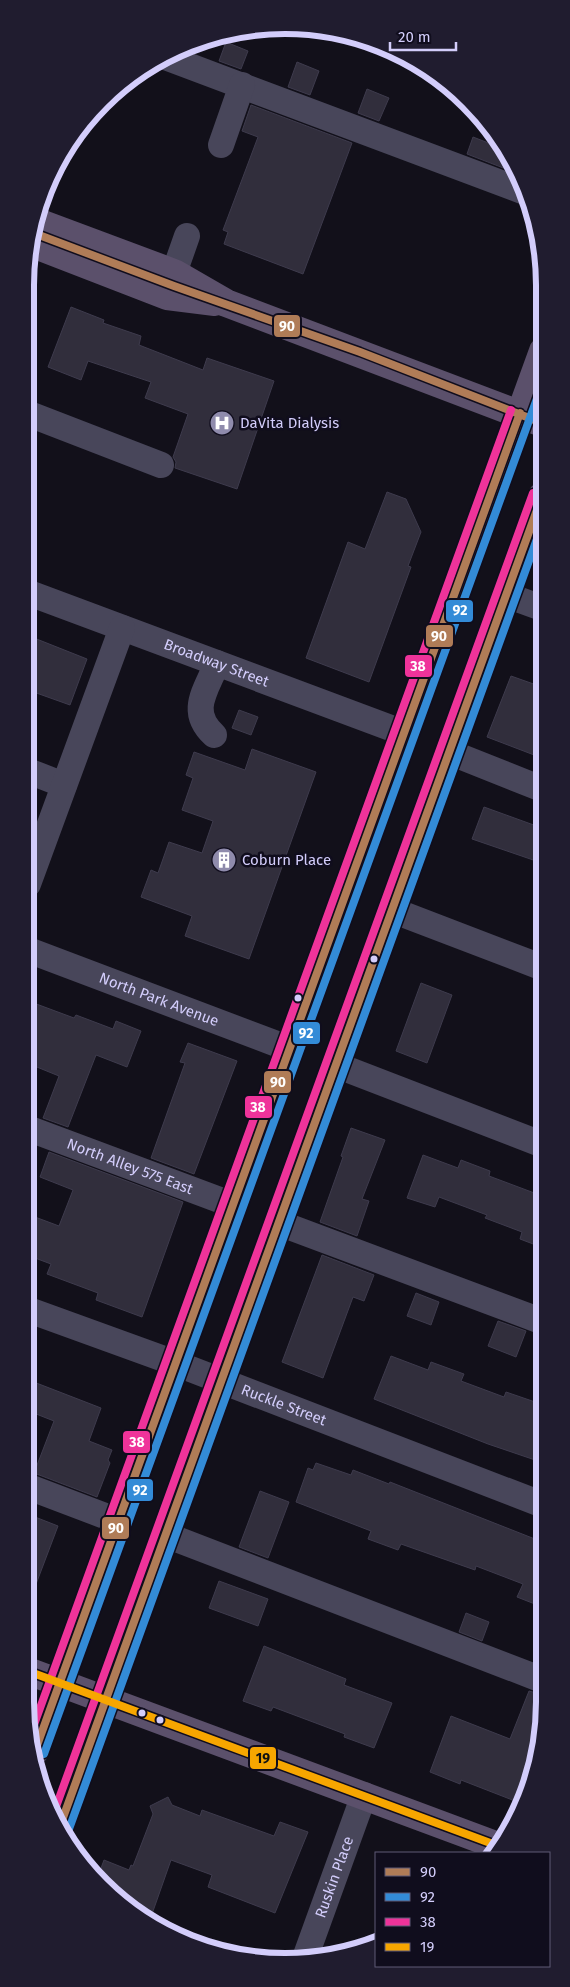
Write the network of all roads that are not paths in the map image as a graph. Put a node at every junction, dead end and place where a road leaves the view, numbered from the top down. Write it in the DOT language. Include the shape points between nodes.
graph roads {
  1 [pos="174,60"];
  2 [pos="242,85"];
  3 [pos="221,145"];
  4 [pos="517,189"];
  5 [pos="41,223"];
  6 [pos="39,235"];
  7 [pos="187,236"];
  8 [pos="37,247"];
  9 [pos="174,273"];
  10 [pos="226,303"];
  11 [pos="536,390"];
  12 [pos="34,416"];
  13 [pos="531,418"];
  14 [pos="162,465"];
  15 [pos="536,512"];
  16 [pos="34,595"];
  17 [pos="506,595"];
  18 [pos="536,606"];
  19 [pos="122,628"];
  20 [pos="217,664"];
  21 [pos="404,734"];
  22 [pos="214,736"];
  23 [pos="449,752"];
  24 [pos="34,773"];
  25 [pos="64,785"];
  26 [pos="536,786"];
  27 [pos="34,868"];
  28 [pos="392,910"];
  29 [pos="34,952"];
  30 [pos="536,965"];
  31 [pos="290,1049"];
  32 [pos="336,1065"];
  33 [pos="34,1131"];
  34 [pos="536,1142"];
  35 [pos="232,1205"];
  36 [pos="279,1223"];
  37 [pos="34,1312"];
  38 [pos="536,1319"];
  39 [pos="175,1363"];
  40 [pos="222,1381"];
  41 [pos="34,1489"];
  42 [pos="536,1502"];
  43 [pos="118,1521"];
  44 [pos="166,1535"];
  45 [pos="34,1673"];
  46 [pos="536,1677"];
  47 [pos="59,1683"];
  48 [pos="106,1699"];
  49 [pos="38,1744"];
  50 [pos="364,1795"];
  51 [pos="63,1819"];
  52 [pos="493,1843"];
  53 [pos="307,1952"];
  1 -- 2 [label="street"];
  2 -- 3 [label="street"];
  2 -- 4 [label="street"];
  5 -- 9 [label="main road"];
  6 -- 10 [label="street"];
  7 -- 9 [label="street"];
  8 -- 10 [label="main road" via="167,296"];
  9 -- 10 [label="main road"];
  10 -- 13 [label="main road"];
  11 -- 13 [label="main road"];
  12 -- 14 [label="street"];
  13 -- 21 [label="main road"];
  15 -- 17 [label="main road"];
  16 -- 19 [label="street, Broadway Street"];
  17 -- 18 [label="street"];
  17 -- 23 [label="main road"];
  19 -- 20 [label="street, Broadway Street"];
  19 -- 25 [label="street"];
  20 -- 21 [label="street, Broadway Street"];
  20 -- 22 [label="street" via="200,707 202,721"];
  21 -- 31 [label="main road"];
  23 -- 26 [label="street"];
  23 -- 28 [label="main road"];
  24 -- 25 [label="street"];
  25 -- 27 [label="street"];
  28 -- 30 [label="street"];
  28 -- 32 [label="main road"];
  29 -- 31 [label="street, North Park Avenue"];
  31 -- 35 [label="main road"];
  32 -- 34 [label="street"];
  32 -- 36 [label="main road"];
  33 -- 35 [label="street, North Alley 575 East"];
  35 -- 39 [label="main road"];
  36 -- 38 [label="street"];
  36 -- 40 [label="main road"];
  37 -- 39 [label="street, Ruckle Street"];
  39 -- 40 [label="street, Ruckle Street"];
  39 -- 43 [label="main road"];
  40 -- 42 [label="street, Ruckle Street"];
  40 -- 44 [label="main road"];
  41 -- 43 [label="street"];
  43 -- 47 [label="main road"];
  44 -- 46 [label="street"];
  44 -- 48 [label="main road"];
  45 -- 47 [label="main road"];
  47 -- 48 [label="main road"];
  47 -- 49 [label="main road"];
  48 -- 50 [label="main road"];
  48 -- 51 [label="main road"];
  50 -- 52 [label="main road"];
  50 -- 53 [label="street, Ruskin Place"];
}
